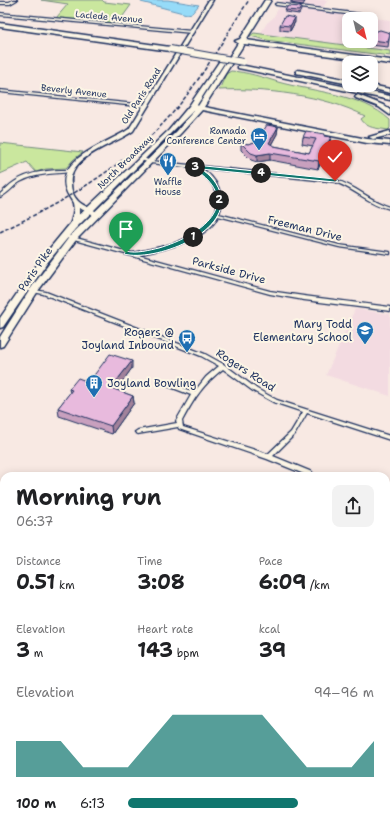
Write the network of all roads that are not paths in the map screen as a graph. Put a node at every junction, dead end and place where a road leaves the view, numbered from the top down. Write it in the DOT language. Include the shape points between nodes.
graph roads {
  1 [pos="15,0"];
  2 [pos="211,0"];
  3 [pos="262,0"];
  4 [pos="268,0"];
  5 [pos="0,3"];
  6 [pos="277,4"];
  7 [pos="342,12"];
  8 [pos="0,14"];
  9 [pos="0,25"];
  10 [pos="0,30"];
  11 [pos="192,32"];
  12 [pos="240,40"];
  13 [pos="168,51"];
  14 [pos="390,61"];
  15 [pos="242,65"];
  16 [pos="253,70"];
  17 [pos="342,81"];
  18 [pos="378,89"];
  19 [pos="0,91"];
  20 [pos="389,91"];
  21 [pos="390,98"];
  22 [pos="146,106"];
  23 [pos="197,106"];
  24 [pos="390,113"];
  25 [pos="390,133"];
  26 [pos="390,143"];
  27 [pos="142,159"];
  28 [pos="150,162"];
  29 [pos="195,167"];
  30 [pos="69,171"];
  31 [pos="0,196"];
  32 [pos="96,203"];
  33 [pos="76,206"];
  34 [pos="390,208"];
  35 [pos="91,212"];
  36 [pos="217,215"];
  37 [pos="72,227"];
  38 [pos="69,237"];
  39 [pos="154,250"];
  40 [pos="390,253"];
  41 [pos="131,254"];
  42 [pos="154,260"];
  43 [pos="25,289"];
  44 [pos="34,290"];
  45 [pos="390,309"];
  46 [pos="0,325"];
  47 [pos="0,344"];
  48 [pos="223,366"];
  49 [pos="167,384"];
  50 [pos="194,394"];
  51 [pos="306,411"];
  52 [pos="179,425"];
  53 [pos="138,432"];
  54 [pos="390,438"];
  55 [pos="269,457"];
  56 [pos="305,472"];
  1 -- 5 [label="street"];
  2 -- 11 [label="street, Old Paris Road"];
  3 -- 12 [label="highway, North Broadway"];
  4 -- 12 [label="highway, North Broadway"];
  6 -- 7 [label="street"];
  8 -- 11 [label="street, Laclede Avenue"];
  9 -- 13 [label="highway"];
  10 -- 13 [label="highway"];
  11 -- 22 [label="street, Old Paris Road"];
  12 -- 14 [label="highway"];
  12 -- 23 [label="highway, North Broadway"];
  13 -- 15 [label="highway"];
  15 -- 16 [label="highway"];
  15 -- 17 [label="highway"];
  16 -- 21 [label="highway"];
  16 -- 24 [label="highway" via="360,97"];
  18 -- 20 [label="highway"];
  19 -- 22 [label="street, Beverly Avenue"];
  22 -- 30 [label="street, Old Paris Road" via="126,134 85,155"];
  23 -- 25 [label="highway" via="358,136 376,137"];
  23 -- 26 [label="highway" via="367,141"];
  23 -- 27 [label="highway, North Broadway"];
  23 -- 28 [label="highway, North Broadway"];
  27 -- 28 [label="street"];
  27 -- 32 [label="highway, North Broadway"];
  28 -- 29 [label="street"];
  28 -- 35 [label="highway, North Broadway"];
  29 -- 34 [label="street" via="335,181 356,188 375,204"];
  29 -- 36 [label="street" via="208,175 217,189 220,202"];
  30 -- 31 [label="street" via="46,172 29,177 16,183"];
  30 -- 33 [label="street" via="68,186"];
  32 -- 33 [label="street"];
  32 -- 35 [label="highway, North Broadway"];
  33 -- 35 [label="street"];
  33 -- 37 [label="street"];
  35 -- 37 [label="highway, North Broadway"];
  35 -- 38 [label="highway, Paris Pike"];
  36 -- 39 [label="street" via="206,227 187,240"];
  36 -- 40 [label="street, Freeman Drive" via="339,246"];
  37 -- 38 [label="highway, North Broadway"];
  38 -- 41 [label="street, Parkside Drive"];
  38 -- 43 [label="highway, Paris Pike" via="44,261"];
  38 -- 44 [label="highway, Paris Pike"];
  39 -- 41 [label="street"];
  39 -- 42 [label="street" via="151,255"];
  41 -- 42 [label="street, Parkside Drive"];
  42 -- 45 [label="street, Parkside Drive" via="270,292"];
  43 -- 44 [label="street, Rogers Road"];
  43 -- 46 [label="highway, Paris Pike"];
  44 -- 47 [label="highway, Paris Pike"];
  44 -- 48 [label="street, Rogers Road" via="203,355"];
  48 -- 50 [label="street" via="205,380"];
  48 -- 51 [label="street, Rogers Road" via="270,399"];
  49 -- 50 [label="street"];
  50 -- 52 [label="street"];
  51 -- 54 [label="street, Rogers Road"];
  51 -- 55 [label="street" via="293,433"];
  52 -- 53 [label="street"];
  52 -- 55 [label="street"];
  55 -- 56 [label="street"];
}
